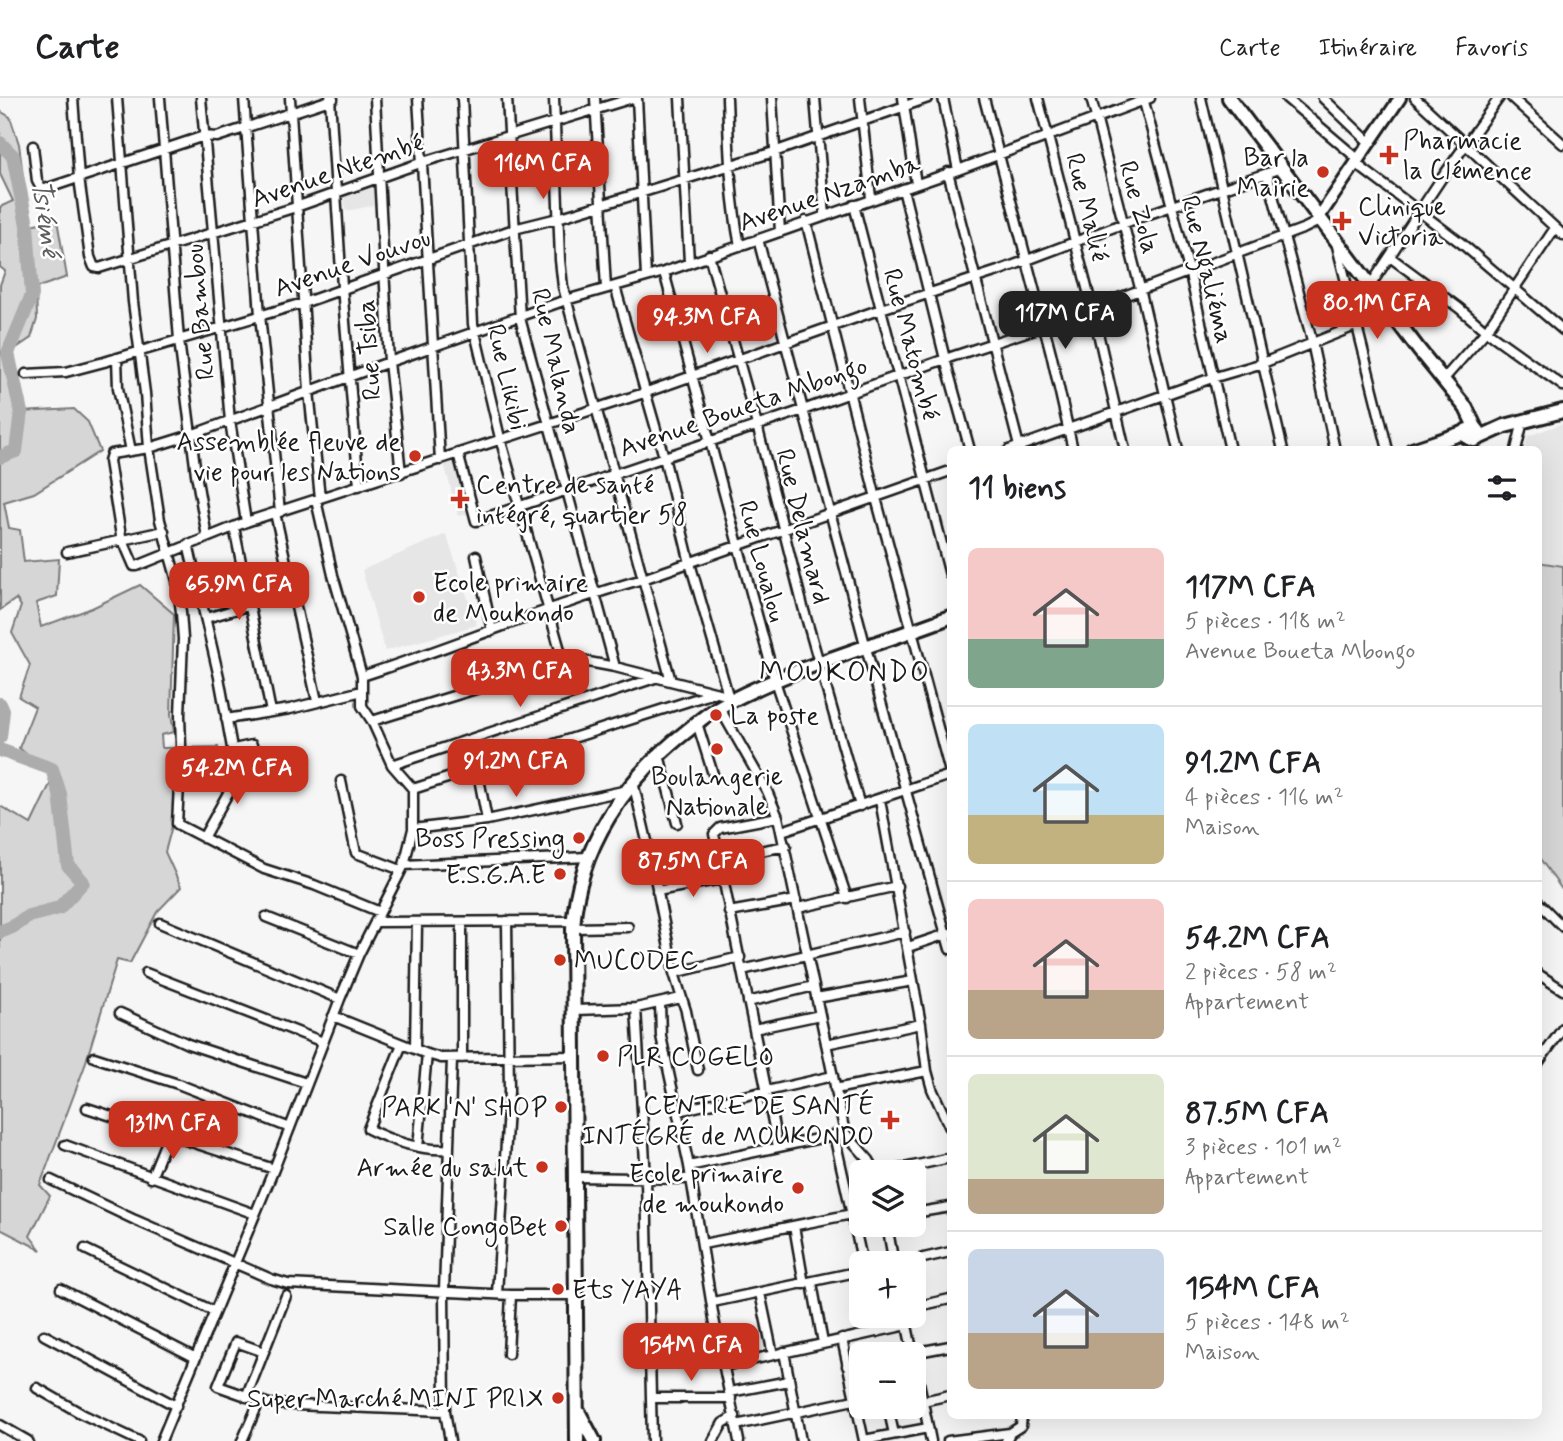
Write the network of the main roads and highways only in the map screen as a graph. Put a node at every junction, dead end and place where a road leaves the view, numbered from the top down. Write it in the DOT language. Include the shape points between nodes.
graph roads {
  1 [pos="1229,98"];
  2 [pos="1563,411"];
  3 [pos="1472,434"];
  4 [pos="1425,446"];
  5 [pos="947,618"];
  6 [pos="576,1402"];
  7 [pos="577,1441"];
  8 [pos="594,1441"];
  1 -- 3 [label="main road" via="1466,408"];
  2 -- 3 [label="main road"];
  3 -- 4 [label="main road"];
  5 -- 6 [label="main road" via="732,697 658,754 628,787 588,857 573,924"];
  6 -- 7 [label="main road"];
  6 -- 8 [label="main road"];
}
